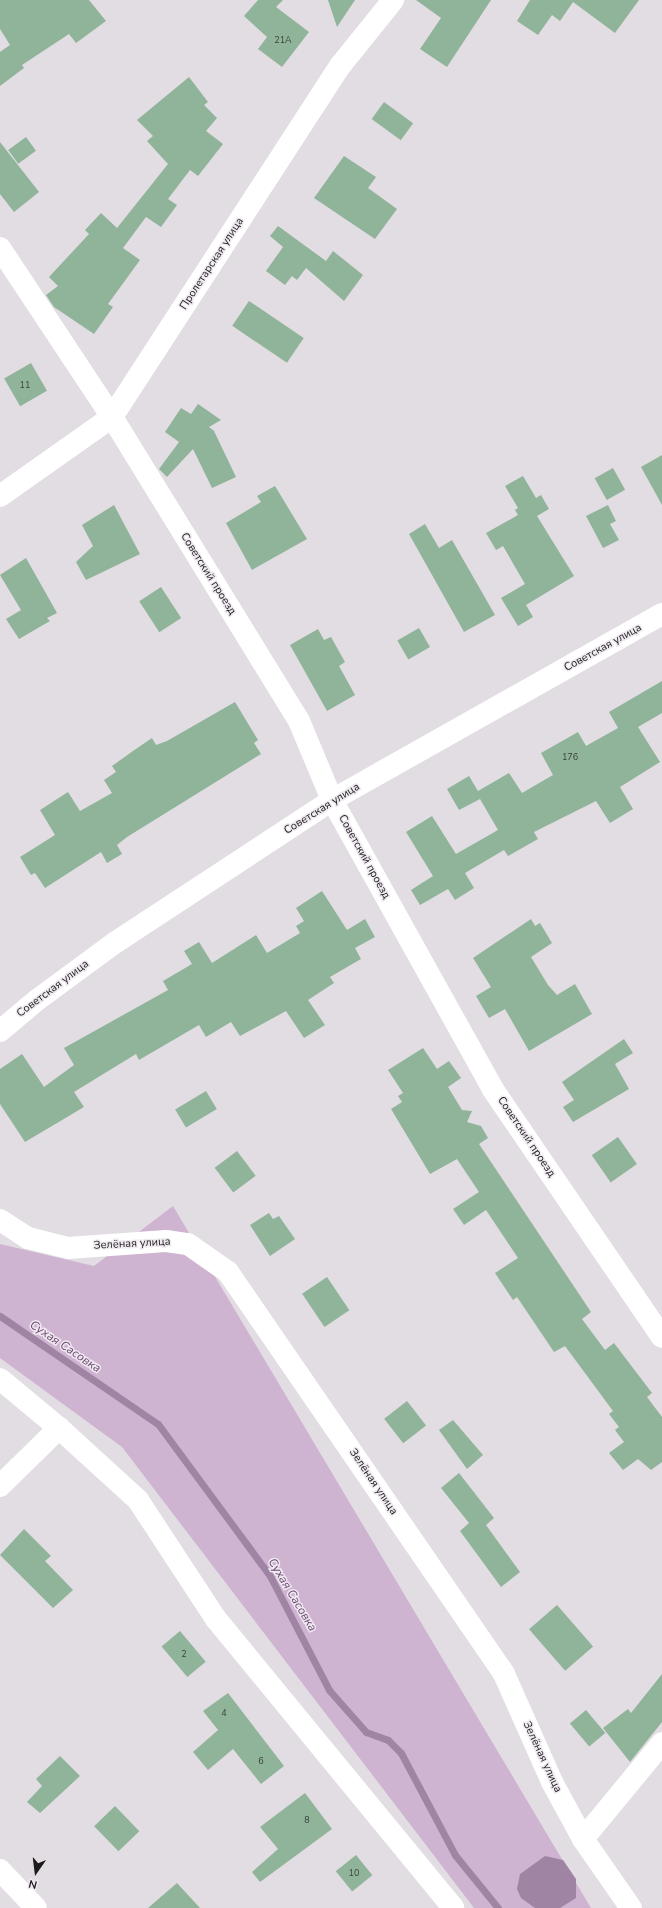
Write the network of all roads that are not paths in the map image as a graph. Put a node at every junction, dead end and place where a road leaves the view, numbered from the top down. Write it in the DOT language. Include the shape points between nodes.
graph roads {
  1 [pos="393,0"];
  2 [pos="0,248"];
  3 [pos="112,417"];
  4 [pos="0,496"];
  5 [pos="662,614"];
  6 [pos="332,800"];
  7 [pos="0,1031"];
  8 [pos="0,1220"];
  9 [pos="662,1337"];
  10 [pos="0,1380"];
  11 [pos="60,1428"];
  12 [pos="0,1486"];
  13 [pos="662,1743"];
  14 [pos="583,1839"];
  15 [pos="0,1870"];
  16 [pos="36,1908"];
  17 [pos="453,1908"];
  18 [pos="631,1908"];
  1 -- 3 [label="street, Пролетарская улица" via="340,66"];
  2 -- 3 [label="street, Советский проезд"];
  3 -- 4 [label="street, Пролетарская улица"];
  3 -- 6 [label="street, Советский проезд" via="298,721"];
  5 -- 6 [label="street, Советская улица"];
  6 -- 7 [label="street, Советская улица" via="116,942 37,1000"];
  6 -- 9 [label="street, Советский проезд" via="492,1088"];
  8 -- 14 [label="street, Зелёная улица" via="28,1238 68,1248 166,1241 188,1244 228,1272 504,1674 552,1782"];
  10 -- 11 [label="street"];
  11 -- 12 [label="street"];
  11 -- 17 [label="street" via="138,1500 216,1619"];
  13 -- 14 [label="street"];
  14 -- 18 [label="street, Зелёная улица"];
  15 -- 16 [label="street"];
}
